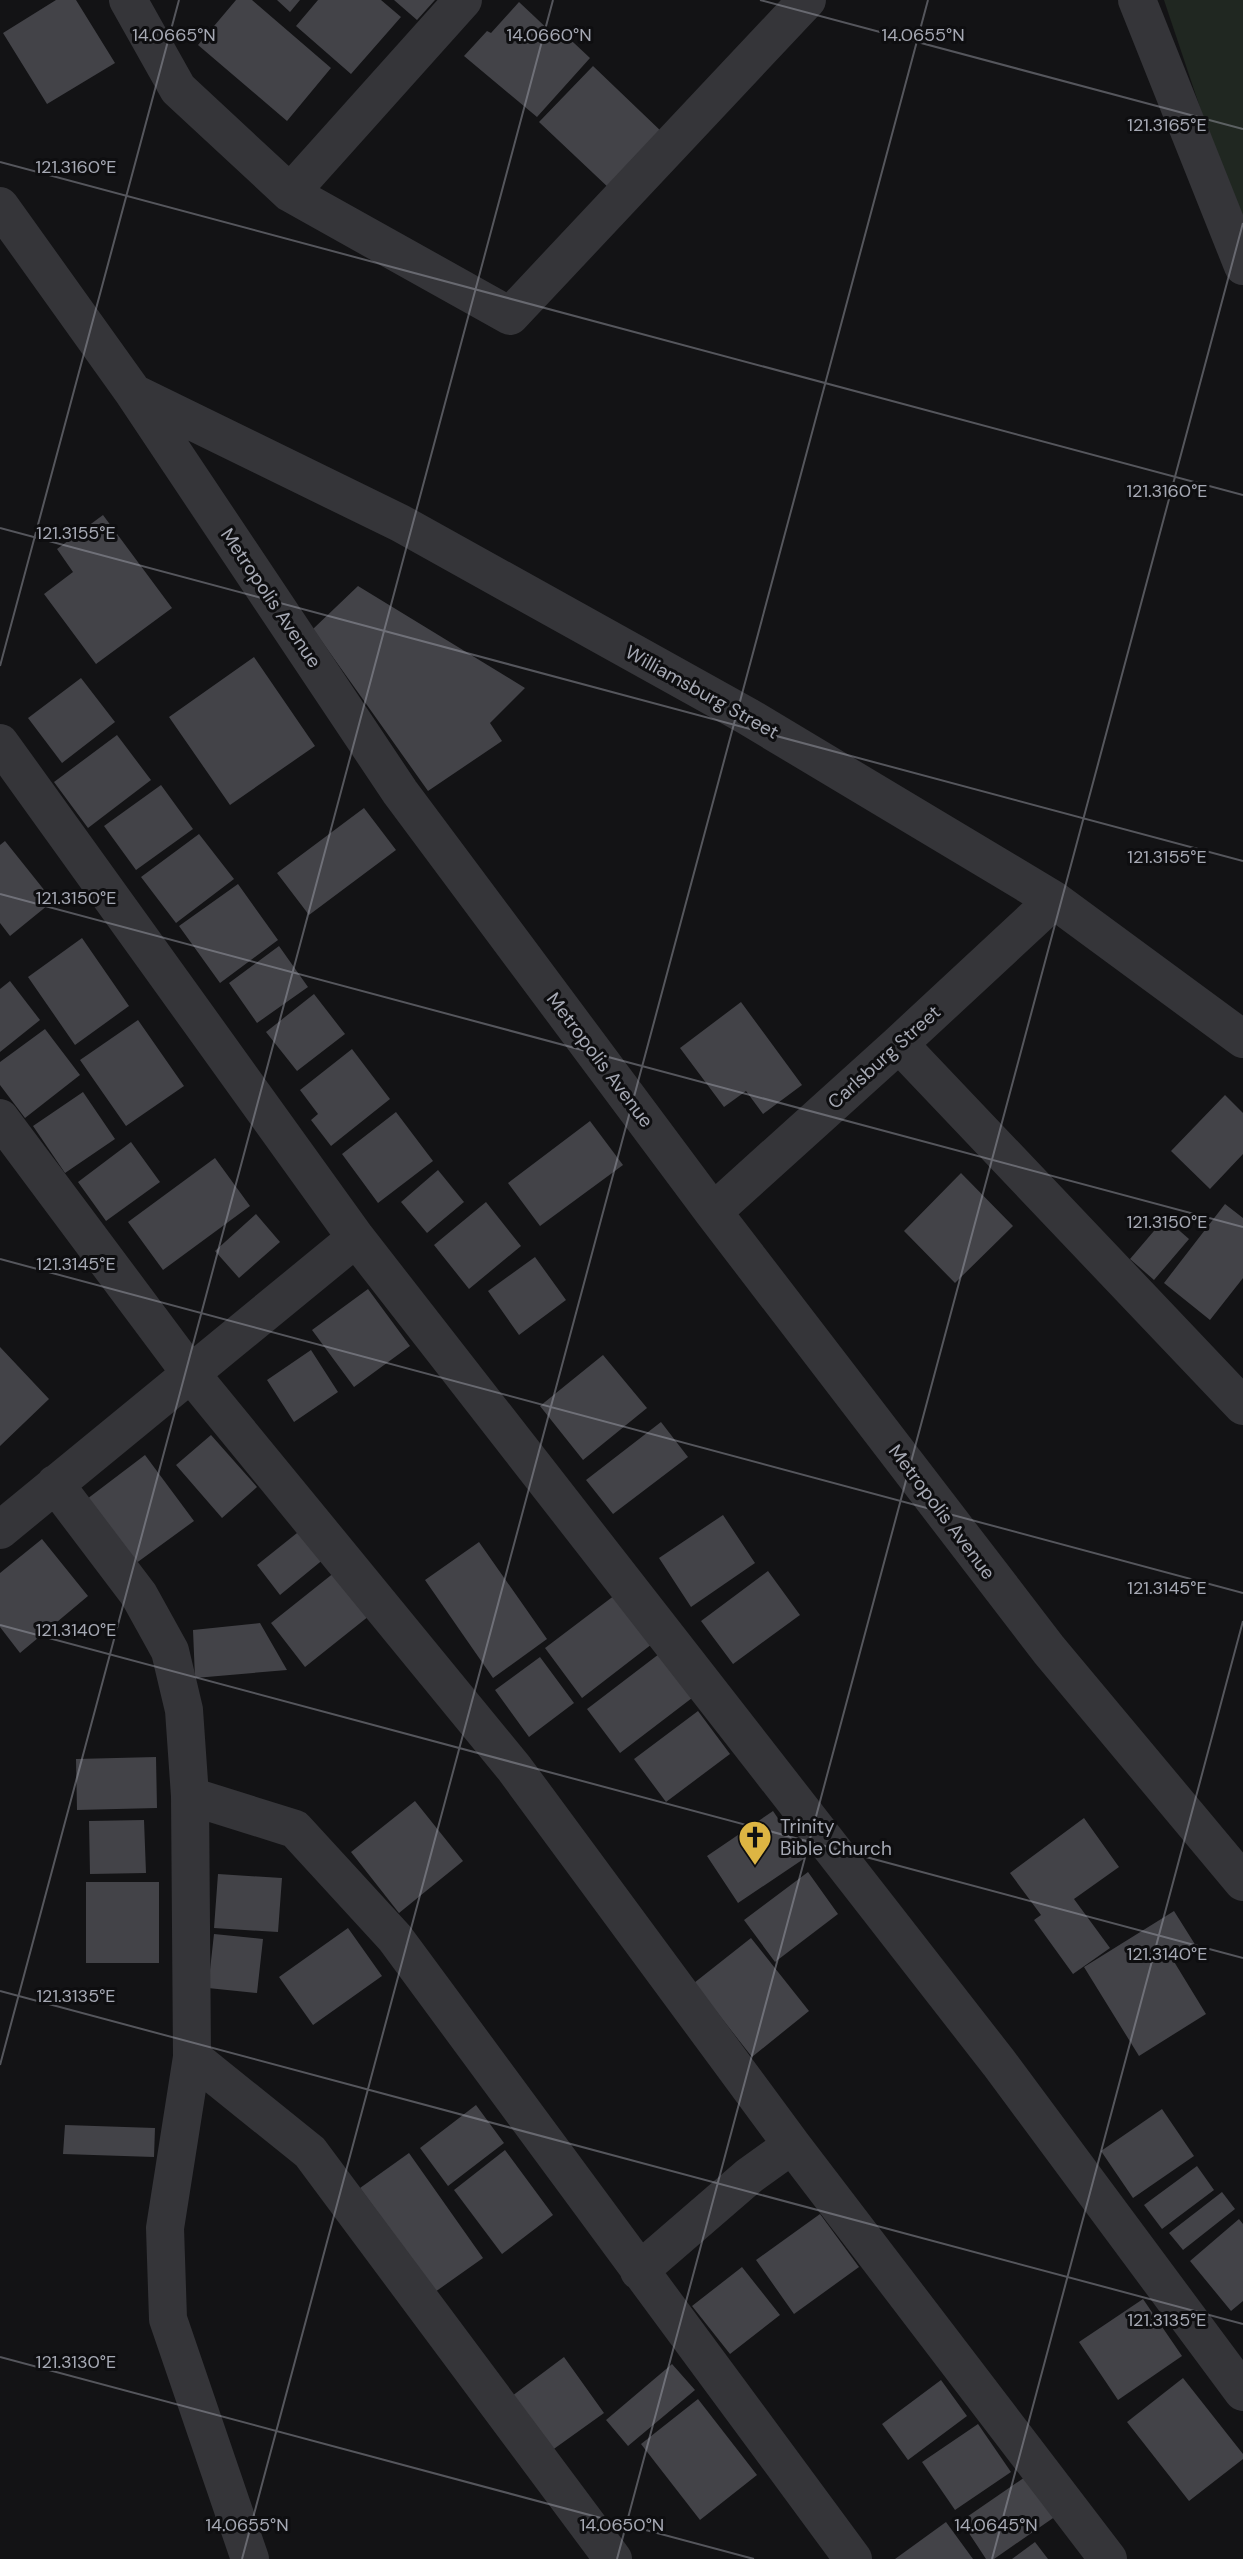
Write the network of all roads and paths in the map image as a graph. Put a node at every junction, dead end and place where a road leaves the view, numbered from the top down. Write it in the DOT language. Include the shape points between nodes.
graph roads {
  1 [pos="128,0"];
  2 [pos="463,0"];
  3 [pos="807,0"];
  4 [pos="1137,0"];
  5 [pos="289,193"];
  6 [pos="0,206"];
  7 [pos="1243,266"];
  8 [pos="133,393"];
  9 [pos="0,743"];
  10 [pos="1054,900"];
  11 [pos="1243,1039"];
  12 [pos="899,1044"];
  13 [pos="0,1118"];
  14 [pos="713,1212"];
  15 [pos="356,1238"];
  16 [pos="191,1374"];
  17 [pos="1243,1406"];
  18 [pos="55,1484"];
  19 [pos="7,1509"];
  20 [pos="190,1796"];
  21 [pos="1243,1882"];
  22 [pos="192,2057"];
  23 [pos="792,2145"];
  24 [pos="639,2271"];
  25 [pos="1243,2392"];
  26 [pos="250,2559"];
  27 [pos="613,2559"];
  28 [pos="853,2559"];
  29 [pos="1108,2559"];
  1 -- 5 [label="street" via="178,89"];
  2 -- 5 [label="street"];
  3 -- 5 [label="street" via="510,316"];
  4 -- 7 [label="street"];
  6 -- 8 [label="street, Metropolis Avenue"];
  8 -- 10 [label="street, Williamsburg Street" via="400,523 747,716"];
  8 -- 14 [label="street, Metropolis Avenue" via="400,792"];
  9 -- 15 [label="street"];
  10 -- 11 [label="street, Williamsburg Street"];
  10 -- 12 [label="street, Carlsburg Street"];
  12 -- 14 [label="street, Carlsburg Street"];
  12 -- 17 [label="street"];
  13 -- 16 [label="street"];
  14 -- 21 [label="street, Metropolis Avenue" via="1049,1650"];
  15 -- 16 [label="street"];
  15 -- 25 [label="street" via="999,2063"];
  16 -- 18 [label="street"];
  16 -- 23 [label="street" via="514,1768"];
  18 -- 19 [label="street"];
  18 -- 20 [label="street" via="139,1595 170,1651 184,1710"];
  20 -- 22 [label="street"];
  20 -- 24 [label="street" via="295,1829 395,1938"];
  22 -- 26 [label="street" via="164,2228 168,2319"];
  22 -- 27 [label="street" via="310,2152"];
  23 -- 24 [label="street"];
  23 -- 29 [label="street"];
  24 -- 28 [label="street"];
}
